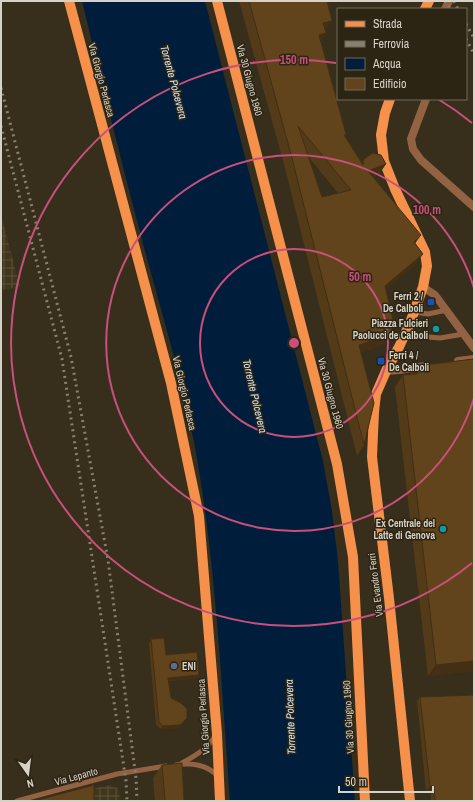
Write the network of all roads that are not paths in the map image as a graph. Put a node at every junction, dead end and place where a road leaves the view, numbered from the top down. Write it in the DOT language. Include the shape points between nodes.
graph roads {
  1 [pos="69,1"];
  2 [pos="217,1"];
  3 [pos="390,100"];
  4 [pos="426,100"];
  5 [pos="474,207"];
  6 [pos="423,287"];
  7 [pos="447,310"];
  8 [pos="414,312"];
  9 [pos="464,334"];
  10 [pos="405,335"];
  11 [pos="474,348"];
  12 [pos="474,359"];
  13 [pos="452,362"];
  14 [pos="431,365"];
  15 [pos="386,371"];
  16 [pos="217,734"];
  17 [pos="181,764"];
  18 [pos="219,777"];
  19 [pos="17,801"];
  20 [pos="220,801"];
  21 [pos="365,801"];
  22 [pos="410,801"];
  1 -- 16 [label="main road, Via Giorgio Perlasca" via="171,383 199,516"];
  2 -- 21 [label="main road, Via 30 Giugno 1960" via="337,464 353,557"];
  3 -- 6 [label="main road, Via Evandro Ferri" via="381,135 384,161 425,252 427,266"];
  4 -- 5 [label="street" via="411,139 413,149 421,160"];
  6 -- 7 [label="street" via="435,295"];
  6 -- 8 [label="main road, Via Evandro Ferri"];
  7 -- 8 [label="lane" via="428,314"];
  7 -- 9 [label="street"];
  8 -- 10 [label="main road, Via Evandro Ferri"];
  9 -- 10 [label="lane" via="440,338"];
  9 -- 11 [label="street"];
  10 -- 15 [label="main road, Via Evandro Ferri"];
  12 -- 13 [label="street"];
  14 -- 15 [label="street"];
  15 -- 22 [label="main road, Via Evandro Ferri" via="376,394 372,457"];
  16 -- 17 [label="lane" via="204,749"];
  16 -- 18 [label="main road, Via Giorgio Perlasca"];
  17 -- 18 [label="lane" via="206,767"];
  17 -- 19 [label="lane, Via Lepanto" via="117,774"];
  18 -- 20 [label="main road, Via Giorgio Perlasca"];
}
